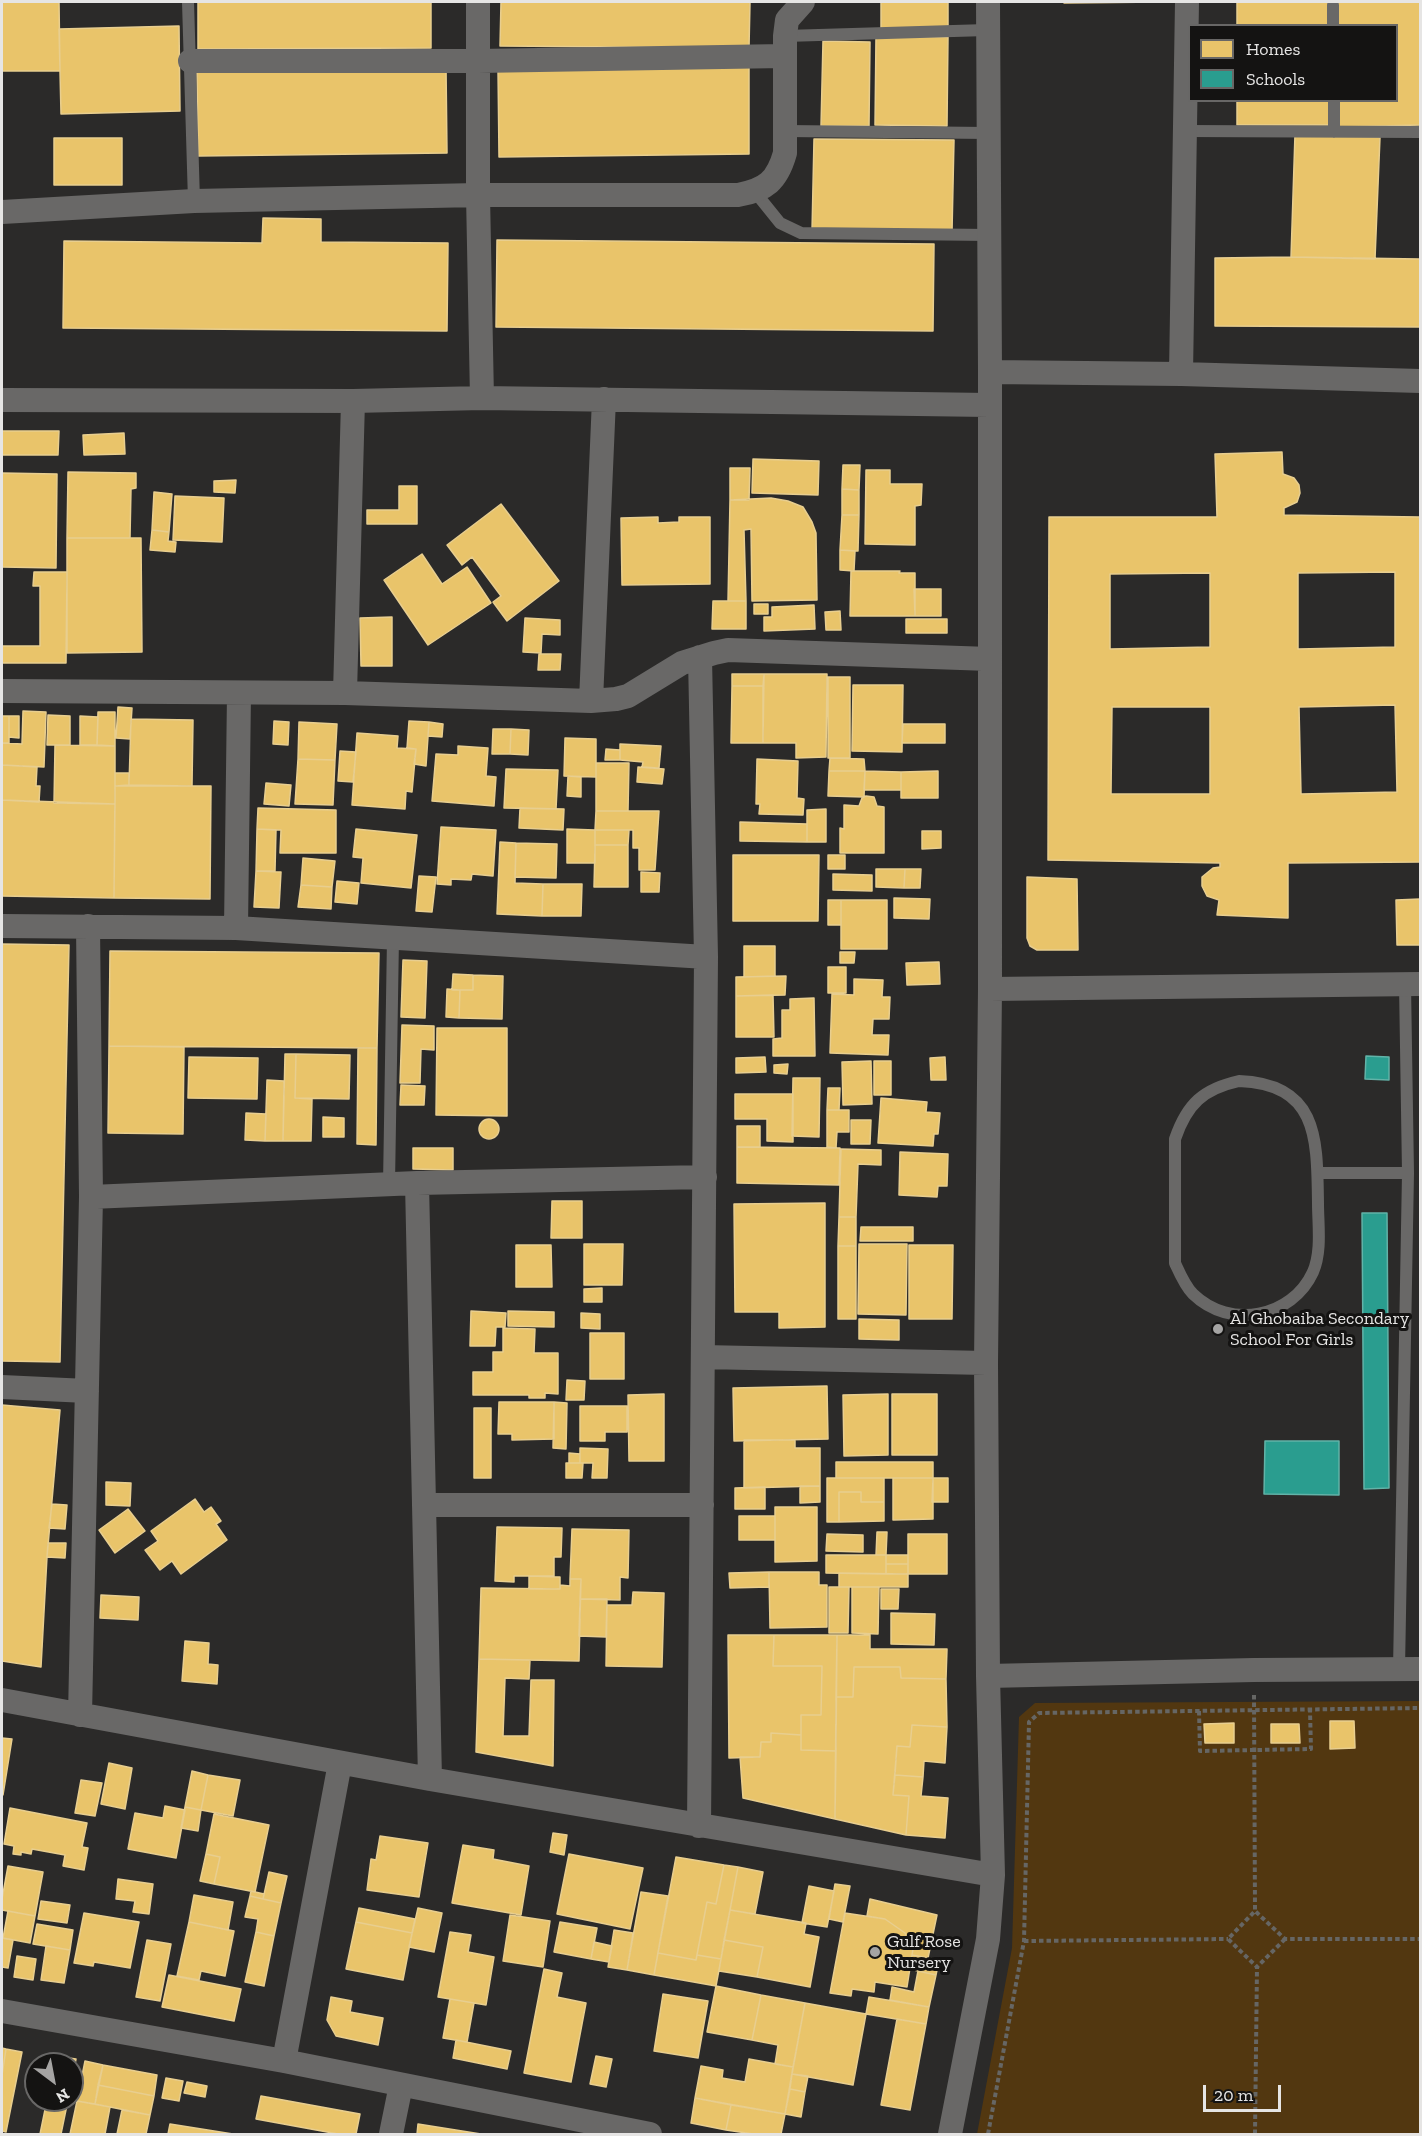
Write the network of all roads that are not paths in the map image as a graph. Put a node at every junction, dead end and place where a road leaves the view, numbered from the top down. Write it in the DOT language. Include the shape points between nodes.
graph roads {
  1 [pos="188,2"];
  2 [pos="478,2"];
  3 [pos="803,2"];
  4 [pos="988,2"];
  5 [pos="1187,2"];
  6 [pos="1333,5"];
  7 [pos="1333,24"];
  8 [pos="987,30"];
  9 [pos="785,46"];
  10 [pos="190,61"];
  11 [pos="478,61"];
  12 [pos="1334,102"];
  13 [pos="785,131"];
  14 [pos="1185,131"];
  15 [pos="1334,132"];
  16 [pos="1420,132"];
  17 [pos="989,133"];
  18 [pos="755,192"];
  19 [pos="478,195"];
  20 [pos="194,201"];
  21 [pos="2,212"];
  22 [pos="990,235"];
  23 [pos="990,372"];
  24 [pos="1181,374"];
  25 [pos="1420,381"];
  26 [pos="482,398"];
  27 [pos="604,399"];
  28 [pos="2,400"];
  29 [pos="353,401"];
  30 [pos="989,405"];
  31 [pos="700,657"];
  32 [pos="990,659"];
  33 [pos="2,691"];
  34 [pos="238,693"];
  35 [pos="345,693"];
  36 [pos="591,701"];
  37 [pos="2,926"];
  38 [pos="88,926"];
  39 [pos="236,928"];
  40 [pos="393,938"];
  41 [pos="706,957"];
  42 [pos="1413,984"];
  43 [pos="990,989"];
  44 [pos="1318,1173"];
  45 [pos="1408,1173"];
  46 [pos="705,1177"];
  47 [pos="417,1183"];
  48 [pos="389,1184"];
  49 [pos="91,1197"];
  50 [pos="703,1358"];
  51 [pos="986,1363"];
  52 [pos="2,1387"];
  53 [pos="87,1391"];
  54 [pos="424,1505"];
  55 [pos="702,1505"];
  56 [pos="1410,1669"];
  57 [pos="988,1676"];
  58 [pos="2,1700"];
  59 [pos="80,1715"];
  60 [pos="340,1763"];
  61 [pos="430,1779"];
  62 [pos="699,1826"];
  63 [pos="993,1875"];
  64 [pos="2,2011"];
  65 [pos="284,2061"];
  66 [pos="401,2085"];
  67 [pos="391,2134"];
  68 [pos="650,2134"];
  69 [pos="950,2134"];
  1 -- 10 [label="lane"];
  2 -- 11 [label="street"];
  3 -- 9 [label="street" via="787,20"];
  4 -- 8 [label="street"];
  5 -- 14 [label="street"];
  6 -- 7 [label="lane"];
  8 -- 9 [label="lane"];
  8 -- 17 [label="street"];
  9 -- 11 [label="street"];
  9 -- 13 [label="street"];
  10 -- 11 [label="street"];
  10 -- 20 [label="lane"];
  11 -- 19 [label="street"];
  12 -- 15 [label="lane"];
  13 -- 17 [label="lane"];
  13 -- 18 [label="street" via="780,170"];
  14 -- 15 [label="lane"];
  14 -- 24 [label="street"];
  15 -- 16 [label="lane"];
  17 -- 22 [label="street"];
  18 -- 19 [label="street"];
  18 -- 22 [label="lane" via="780,223 801,233"];
  19 -- 20 [label="street"];
  19 -- 26 [label="street"];
  20 -- 21 [label="street"];
  22 -- 23 [label="street"];
  23 -- 24 [label="street"];
  23 -- 30 [label="street"];
  24 -- 25 [label="street"];
  26 -- 27 [label="street"];
  26 -- 29 [label="street"];
  27 -- 30 [label="street"];
  27 -- 36 [label="street"];
  28 -- 29 [label="street"];
  29 -- 35 [label="street"];
  30 -- 32 [label="street"];
  31 -- 32 [label="street" via="743,650"];
  31 -- 36 [label="street" via="666,672 628,696"];
  31 -- 41 [label="street"];
  32 -- 43 [label="street"];
  33 -- 34 [label="street"];
  34 -- 35 [label="street"];
  34 -- 39 [label="street"];
  35 -- 36 [label="street"];
  37 -- 38 [label="street"];
  38 -- 39 [label="street"];
  38 -- 49 [label="street"];
  39 -- 40 [label="street"];
  40 -- 41 [label="street"];
  40 -- 48 [label="lane"];
  41 -- 46 [label="street"];
  42 -- 43 [label="street"];
  42 -- 45 [label="lane"];
  43 -- 51 [label="street"];
  44 -- 44 [label="lane" via="1312,1126 1290,1096 1275,1087 1239,1081 1204,1093 1181,1121 1175,1139 1175,1263 1193,1294 1215,1309 1241,1316 1276,1310 1291,1300 1304,1287 1318,1255"];
  44 -- 45 [label="lane"];
  45 -- 56 [label="lane"];
  46 -- 47 [label="street"];
  46 -- 50 [label="street"];
  47 -- 48 [label="street"];
  47 -- 54 [label="street"];
  48 -- 49 [label="street"];
  49 -- 53 [label="street"];
  50 -- 51 [label="street"];
  50 -- 55 [label="street"];
  51 -- 57 [label="street"];
  52 -- 53 [label="street"];
  53 -- 59 [label="street"];
  54 -- 55 [label="street"];
  54 -- 61 [label="street"];
  55 -- 62 [label="street"];
  56 -- 57 [label="street"];
  57 -- 63 [label="street"];
  58 -- 59 [label="street"];
  59 -- 60 [label="street"];
  60 -- 61 [label="street"];
  60 -- 65 [label="street"];
  61 -- 62 [label="street"];
  62 -- 63 [label="street"];
  63 -- 69 [label="street" via="988,1939"];
  64 -- 65 [label="street"];
  65 -- 66 [label="street"];
  66 -- 67 [label="street"];
  66 -- 68 [label="street"];
}
